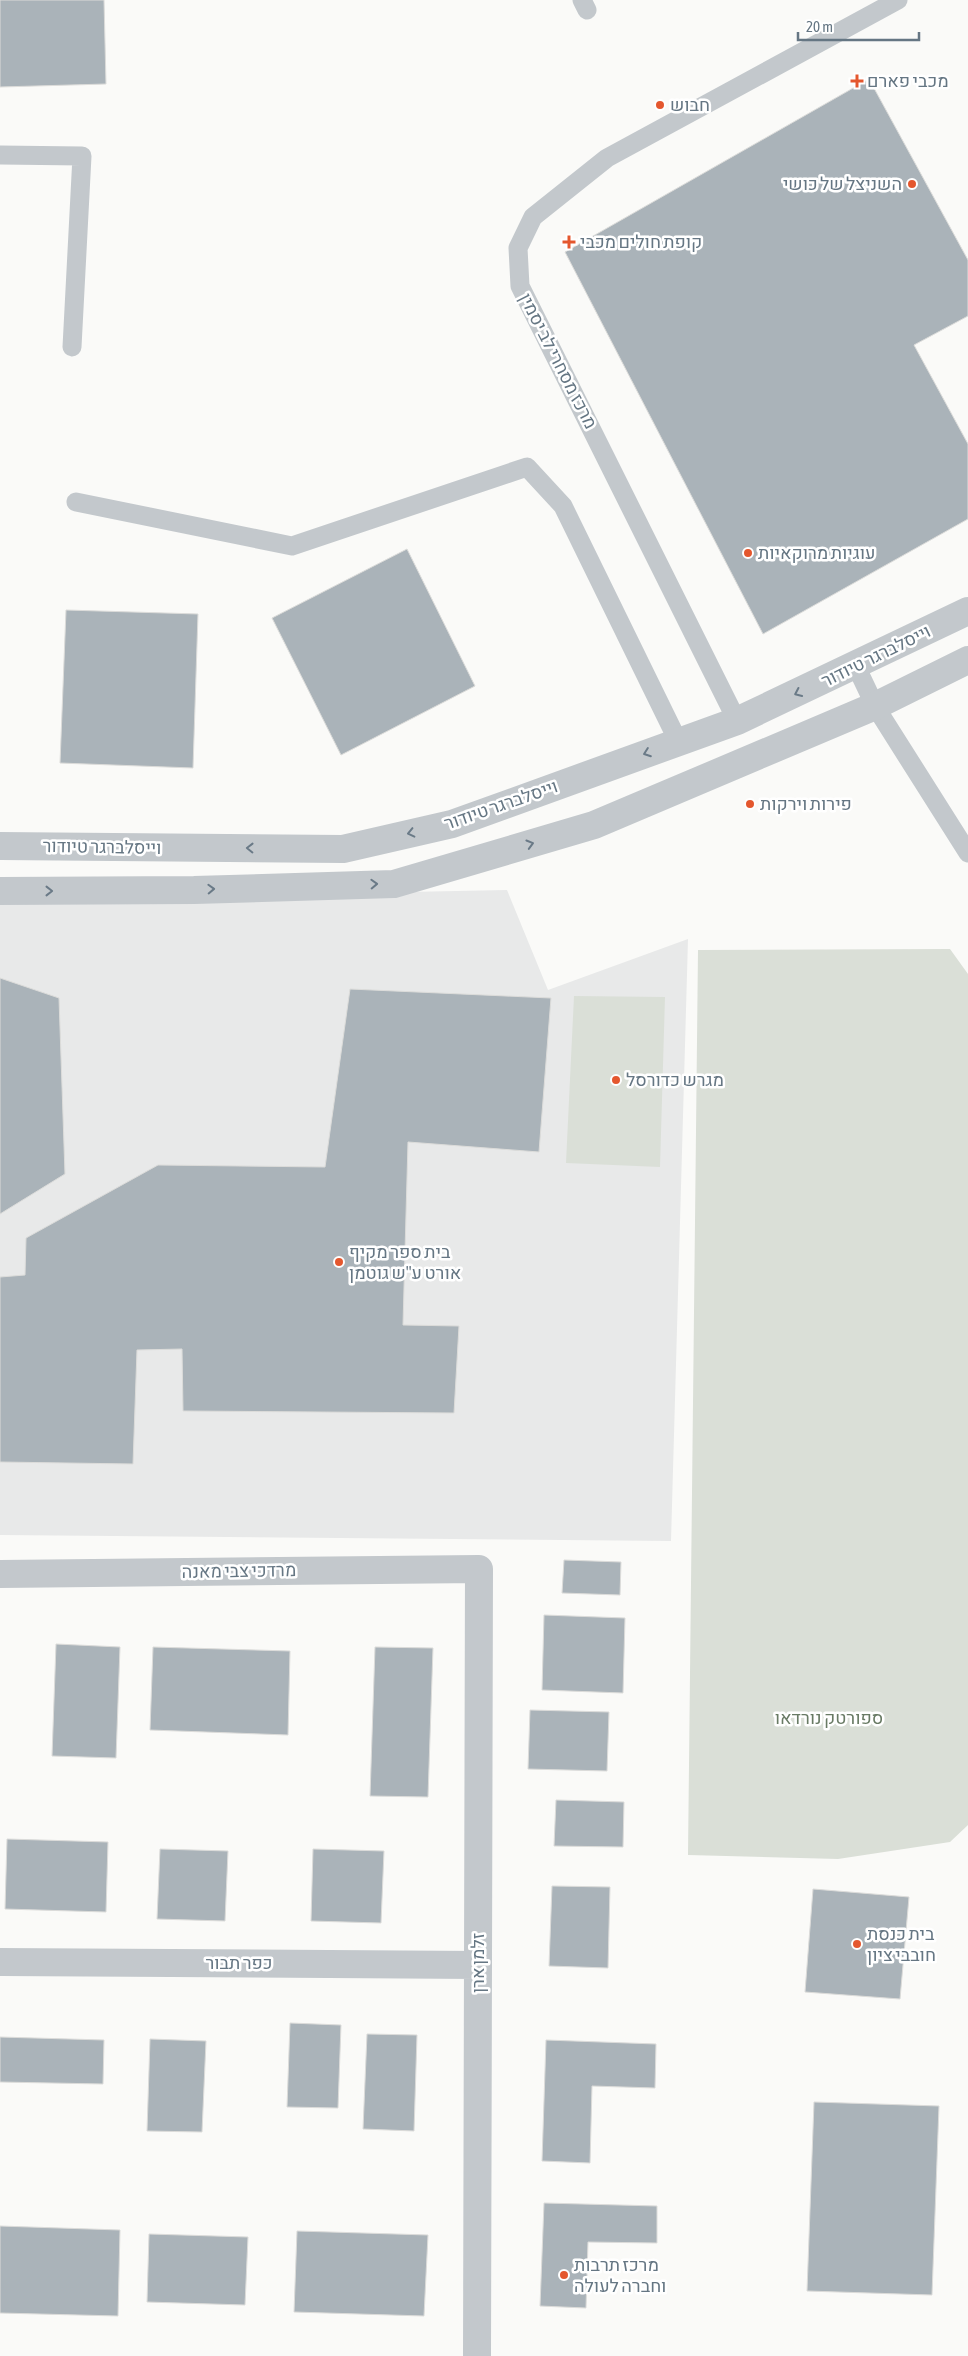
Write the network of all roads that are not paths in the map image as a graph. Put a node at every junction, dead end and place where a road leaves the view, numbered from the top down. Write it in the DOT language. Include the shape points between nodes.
graph roads {
  1 [pos="898,0"];
  2 [pos="0,155"];
  3 [pos="72,347"];
  4 [pos="76,502"];
  5 [pos="968,611"];
  6 [pos="968,660"];
  7 [pos="856,666"];
  8 [pos="875,706"];
  9 [pos="737,721"];
  10 [pos="678,741"];
  11 [pos="0,846"];
  12 [pos="968,854"];
  13 [pos="0,891"];
  14 [pos="478,1569"];
  15 [pos="0,1574"];
  16 [pos="0,1962"];
  17 [pos="478,1964"];
  18 [pos="477,2356"];
  1 -- 9 [label="lane, מרכז מסחרי לב יסמין" via="607,158 534,217 518,248 520,286"];
  2 -- 3 [label="lane" via="82,156"];
  4 -- 10 [label="lane" via="292,546 526,467 563,506"];
  5 -- 7 [label="street, וייסלברגר טיודור"];
  6 -- 8 [label="street"];
  7 -- 8 [label="lane"];
  7 -- 9 [label="street, וייסלברגר טיודור, one-way"];
  8 -- 12 [label="lane"];
  13 -- 8 [label="street, one-way" via="394,884 594,825"];
  9 -- 10 [label="street, וייסלברגר טיודור"];
  10 -- 11 [label="street, וייסלברגר טיודור, one-way" via="452,824 343,849"];
  14 -- 15 [label="street, מרדכי צבי מאנה"];
  14 -- 17 [label="street, זלמן ארן"];
  16 -- 17 [label="street, כפר תבור"];
  17 -- 18 [label="street, זלמן ארן"];
}
